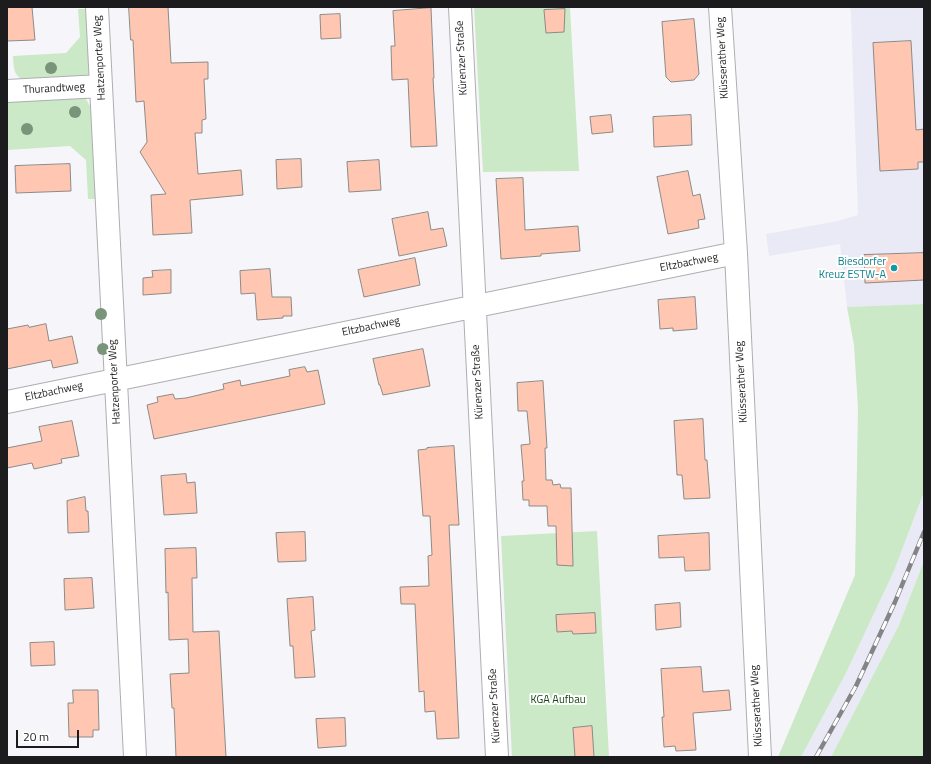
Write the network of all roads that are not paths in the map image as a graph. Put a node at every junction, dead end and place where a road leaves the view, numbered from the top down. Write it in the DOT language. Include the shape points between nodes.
graph roads {
  1 [pos="97,7"];
  2 [pos="460,7"];
  3 [pos="720,7"];
  4 [pos="101,86"];
  5 [pos="7,91"];
  6 [pos="736,253"];
  7 [pos="474,306"];
  8 [pos="115,379"];
  9 [pos="7,402"];
  10 [pos="135,757"];
  11 [pos="497,757"];
  12 [pos="760,757"];
  1 -- 4 [label="street, Hatzenporter Weg"];
  2 -- 7 [label="street, Kürenzer Straße"];
  3 -- 6 [label="street, Klüsserather Weg"];
  4 -- 5 [label="street, Thurandtweg"];
  4 -- 8 [label="street, Hatzenporter Weg"];
  6 -- 7 [label="street, Eltzbachweg"];
  6 -- 12 [label="street, Klüsserather Weg"];
  7 -- 8 [label="street, Eltzbachweg"];
  7 -- 11 [label="street, Kürenzer Straße"];
  8 -- 9 [label="street, Eltzbachweg"];
  8 -- 10 [label="street, Hatzenporter Weg"];
}
